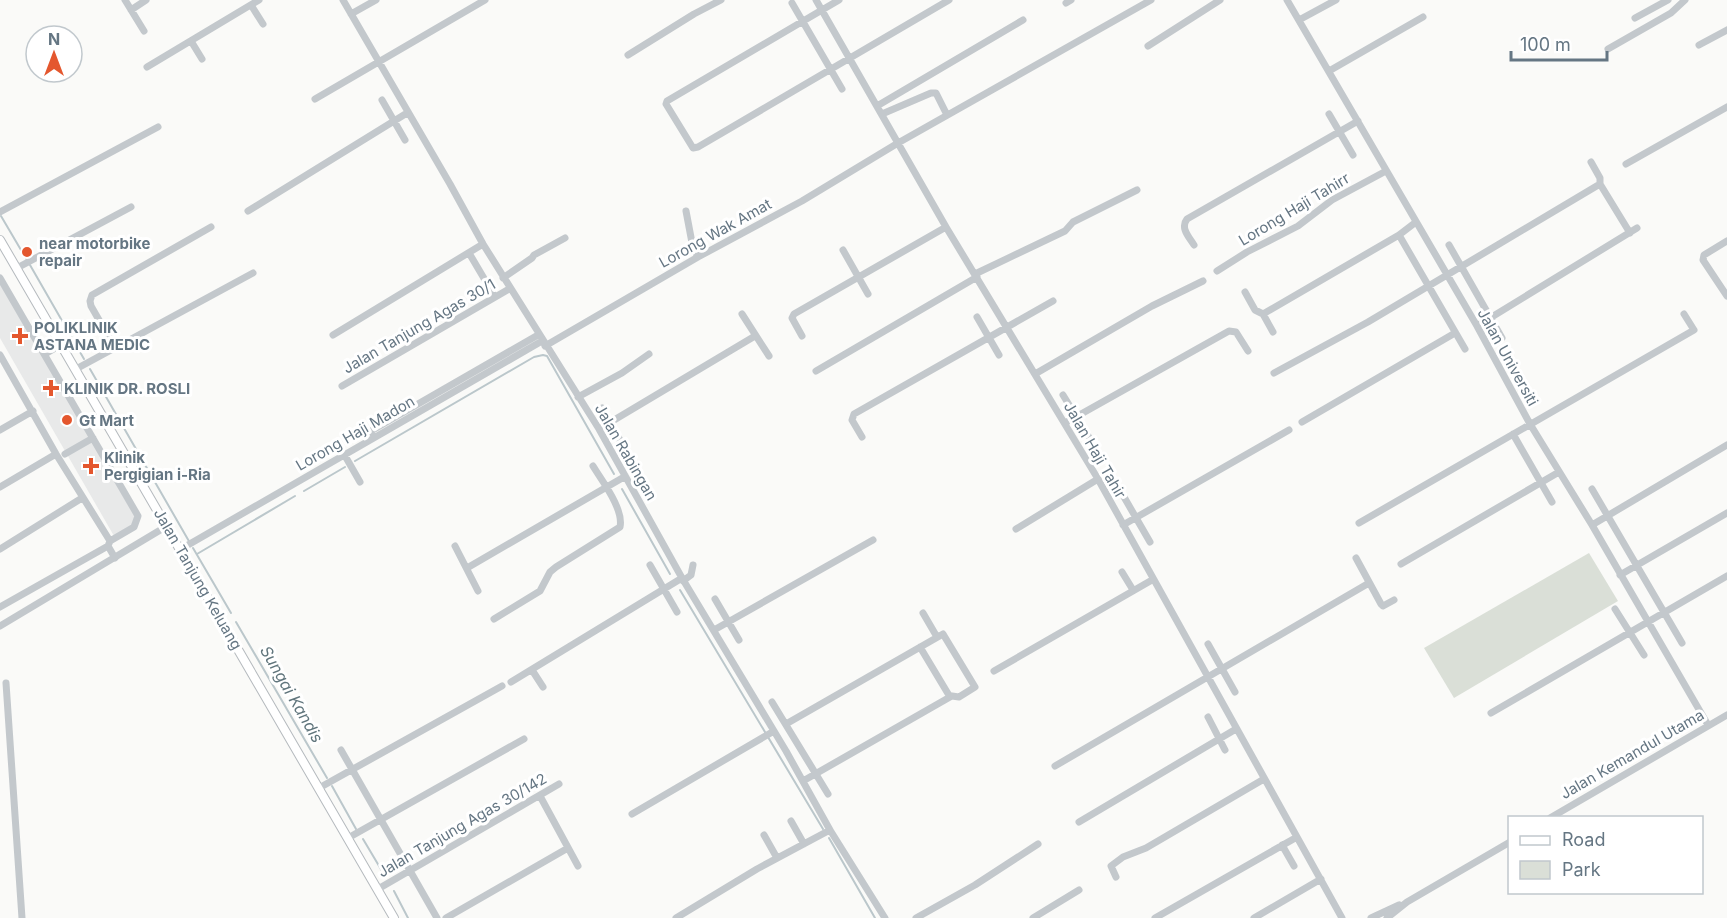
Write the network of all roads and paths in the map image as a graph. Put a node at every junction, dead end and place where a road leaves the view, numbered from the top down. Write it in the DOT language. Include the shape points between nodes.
graph roads {
  1 [pos="125,0"];
  2 [pos="146,0"];
  3 [pos="259,0"];
  4 [pos="343,0"];
  5 [pos="376,0"];
  6 [pos="485,0"];
  7 [pos="721,0"];
  8 [pos="816,0"];
  9 [pos="839,0"];
  10 [pos="949,0"];
  11 [pos="1151,0"];
  12 [pos="1220,0"];
  13 [pos="1287,0"];
  14 [pos="1336,0"];
  15 [pos="1668,0"];
  16 [pos="1685,0"];
  17 [pos="792,3"];
  18 [pos="251,5"];
  19 [pos="131,10"];
  20 [pos="822,11"];
  21 [pos="351,14"];
  22 [pos="1423,17"];
  23 [pos="1635,18"];
  24 [pos="1023,20"];
  25 [pos="1299,20"];
  26 [pos="803,22"];
  27 [pos="263,24"];
  28 [pos="1727,30"];
  29 [pos="144,32"];
  30 [pos="191,40"];
  31 [pos="1699,45"];
  32 [pos="1148,46"];
  33 [pos="1608,49"];
  34 [pos="628,55"];
  35 [pos="202,59"];
  36 [pos="849,60"];
  37 [pos="378,61"];
  38 [pos="147,67"];
  39 [pos="832,70"];
  40 [pos="1329,71"];
  41 [pos="842,89"];
  42 [pos="315,99"];
  43 [pos="382,100"];
  44 [pos="877,106"];
  45 [pos="1727,107"];
  46 [pos="407,112"];
  47 [pos="882,114"];
  48 [pos="1329,114"];
  49 [pos="947,115"];
  50 [pos="1358,121"];
  51 [pos="393,122"];
  52 [pos="158,127"];
  53 [pos="1340,132"];
  54 [pos="405,140"];
  55 [pos="898,143"];
  56 [pos="1353,155"];
  57 [pos="1590,162"];
  58 [pos="1626,165"];
  59 [pos="1386,171"];
  60 [pos="1600,183"];
  61 [pos="1137,190"];
  62 [pos="131,207"];
  63 [pos="0,212"];
  64 [pos="248,212"];
  65 [pos="686,212"];
  66 [pos="1416,222"];
  67 [pos="946,226"];
  68 [pos="212,227"];
  69 [pos="1638,228"];
  70 [pos="1630,233"];
  71 [pos="1399,234"];
  72 [pos="565,238"];
  73 [pos="0,240"];
  74 [pos="1727,242"];
  75 [pos="483,244"];
  76 [pos="1449,245"];
  77 [pos="1194,246"];
  78 [pos="843,250"];
  79 [pos="469,253"];
  80 [pos="698,257"];
  81 [pos="1461,267"];
  82 [pos="17,268"];
  83 [pos="1217,271"];
  84 [pos="253,273"];
  85 [pos="976,275"];
  86 [pos="1446,275"];
  87 [pos="0,278"];
  88 [pos="503,278"];
  89 [pos="860,278"];
  90 [pos="1203,281"];
  91 [pos="1427,286"];
  92 [pos="509,289"];
  93 [pos="1245,292"];
  94 [pos="868,294"];
  95 [pos="1727,296"];
  96 [pos="495,297"];
  97 [pos="1053,301"];
  98 [pos="742,314"];
  99 [pos="1263,314"];
  100 [pos="1684,314"];
  101 [pos="977,317"];
  102 [pos="1491,317"];
  103 [pos="1477,326"];
  104 [pos="1007,328"];
  105 [pos="1273,332"];
  106 [pos="1455,333"];
  107 [pos="333,335"];
  108 [pos="755,336"];
  109 [pos="802,336"];
  110 [pos="989,338"];
  111 [pos="1502,338"];
  112 [pos="542,340"];
  113 [pos="62,344"];
  114 [pos="115,348"];
  115 [pos="1465,349"];
  116 [pos="1248,351"];
  117 [pos="45,354"];
  118 [pos="649,354"];
  119 [pos="0,355"];
  120 [pos="999,355"];
  121 [pos="769,356"];
  122 [pos="3,367"];
  123 [pos="76,369"];
  124 [pos="816,370"];
  125 [pos="1275,373"];
  126 [pos="1035,374"];
  127 [pos="342,386"];
  128 [pos="1063,395"];
  129 [pos="578,398"];
  130 [pos="602,408"];
  131 [pos="33,411"];
  132 [pos="1077,416"];
  133 [pos="610,422"];
  134 [pos="1302,422"];
  135 [pos="1065,423"];
  136 [pos="1530,424"];
  137 [pos="599,429"];
  138 [pos="0,430"];
  139 [pos="1289,430"];
  140 [pos="1513,434"];
  141 [pos="375,437"];
  142 [pos="862,437"];
  143 [pos="93,438"];
  144 [pos="1090,439"];
  145 [pos="621,442"];
  146 [pos="1727,445"];
  147 [pos="56,453"];
  148 [pos="65,454"];
  149 [pos="344,454"];
  150 [pos="593,466"];
  151 [pos="1559,472"];
  152 [pos="624,477"];
  153 [pos="1098,479"];
  154 [pos="360,482"];
  155 [pos="1540,483"];
  156 [pos="0,487"];
  157 [pos="606,488"];
  158 [pos="1592,489"];
  159 [pos="1124,497"];
  160 [pos="82,498"];
  161 [pos="1552,502"];
  162 [pos="1727,513"];
  163 [pos="1608,516"];
  164 [pos="1136,518"];
  165 [pos="1359,523"];
  166 [pos="1123,525"];
  167 [pos="1592,525"];
  168 [pos="167,526"];
  169 [pos="1016,529"];
  170 [pos="873,540"];
  171 [pos="111,542"];
  172 [pos="1150,542"];
  173 [pos="454,546"];
  174 [pos="0,549"];
  175 [pos="181,549"];
  176 [pos="115,558"];
  177 [pos="1356,558"];
  178 [pos="1401,564"];
  179 [pos="650,565"];
  180 [pos="693,565"];
  181 [pos="1637,566"];
  182 [pos="467,568"];
  183 [pos="1122,572"];
  184 [pos="1620,575"];
  185 [pos="1727,576"];
  186 [pos="683,579"];
  187 [pos="1152,579"];
  188 [pos="1369,583"];
  189 [pos="663,590"];
  190 [pos="1133,590"];
  191 [pos="478,591"];
  192 [pos="714,599"];
  193 [pos="1394,600"];
  194 [pos="0,607"];
  195 [pos="1615,609"];
  196 [pos="677,612"];
  197 [pos="923,612"];
  198 [pos="1664,612"];
  199 [pos="494,619"];
  200 [pos="728,621"];
  201 [pos="1647,623"];
  202 [pos="0,626"];
  203 [pos="714,630"];
  204 [pos="1630,633"];
  205 [pos="937,637"];
  206 [pos="740,640"];
  207 [pos="1682,643"];
  208 [pos="1208,644"];
  209 [pos="920,647"];
  210 [pos="1644,655"];
  211 [pos="1222,669"];
  212 [pos="532,670"];
  213 [pos="994,671"];
  214 [pos="1207,678"];
  215 [pos="511,682"];
  216 [pos="6,683"];
  217 [pos="502,686"];
  218 [pos="543,687"];
  219 [pos="1235,692"];
  220 [pos="951,696"];
  221 [pos="772,702"];
  222 [pos="1491,712"];
  223 [pos="1727,714"];
  224 [pos="1208,717"];
  225 [pos="786,724"];
  226 [pos="1708,725"];
  227 [pos="1236,729"];
  228 [pos="768,734"];
  229 [pos="524,738"];
  230 [pos="1219,739"];
  231 [pos="341,750"];
  232 [pos="1225,750"];
  233 [pos="1055,766"];
  234 [pos="352,770"];
  235 [pos="815,773"];
  236 [pos="1264,778"];
  237 [pos="803,781"];
  238 [pos="559,784"];
  239 [pos="319,788"];
  240 [pos="828,794"];
  241 [pos="540,796"];
  242 [pos="632,814"];
  243 [pos="1553,816"];
  244 [pos="380,820"];
  245 [pos="791,821"];
  246 [pos="1079,822"];
  247 [pos="830,830"];
  248 [pos="764,835"];
  249 [pos="1297,837"];
  250 [pos="348,838"];
  251 [pos="1508,843"];
  252 [pos="804,844"];
  253 [pos="1038,844"];
  254 [pos="1282,845"];
  255 [pos="568,848"];
  256 [pos="777,858"];
  257 [pos="578,866"];
  258 [pos="1294,866"];
  259 [pos="409,871"];
  260 [pos="1116,877"];
  261 [pos="1322,879"];
  262 [pos="378,889"];
  263 [pos="1079,890"];
  264 [pos="1407,902"];
  265 [pos="22,918"];
  266 [pos="394,918"];
  267 [pos="437,918"];
  268 [pos="446,918"];
  269 [pos="676,918"];
  270 [pos="885,918"];
  271 [pos="916,918"];
  272 [pos="1033,918"];
  273 [pos="1155,918"];
  274 [pos="1254,918"];
  275 [pos="1342,918"];
  276 [pos="1371,918"];
  277 [pos="1387,918"];
  1 -- 19 [label="street"];
  2 -- 19 [label="street"];
  3 -- 18 [label="street"];
  4 -- 21 [label="street, Jalan Rabingan"];
  5 -- 21 [label="street"];
  6 -- 37 [label="street"];
  7 -- 34 [label="street"];
  8 -- 20 [label="street, Jalan Haji Tahir"];
  9 -- 20 [label="street"];
  10 -- 36 [label="street"];
  11 -- 49 [label="street, Lorong Wak Amat"];
  12 -- 32 [label="street"];
  13 -- 25 [label="street, Jalan Universiti"];
  14 -- 25 [label="street"];
  15 -- 23 [label="street"];
  16 -- 33 [label="street" via="1671,13"];
  17 -- 26 [label="street"];
  18 -- 27 [label="street"];
  18 -- 30 [label="street"];
  19 -- 29 [label="street"];
  20 -- 26 [label="street"];
  20 -- 36 [label="street, Jalan Haji Tahir"];
  21 -- 37 [label="street, Jalan Rabingan"];
  22 -- 40 [label="street"];
  24 -- 44 [label="street"];
  25 -- 40 [label="street, Jalan Universiti"];
  26 -- 39 [label="street"];
  26 -- 39 [label="street" via="666,104 693,148 698,147"];
  28 -- 31 [label="street"];
  30 -- 35 [label="street"];
  30 -- 38 [label="street"];
  36 -- 39 [label="street"];
  36 -- 44 [label="street, Jalan Haji Tahir"];
  37 -- 42 [label="street"];
  37 -- 46 [label="street, Jalan Rabingan"];
  39 -- 41 [label="street"];
  40 -- 50 [label="street, Jalan Universiti"];
  43 -- 51 [label="street"];
  44 -- 47 [label="street, Jalan Haji Tahir"];
  45 -- 58 [label="street"];
  46 -- 51 [label="street"];
  46 -- 75 [label="street, Jalan Rabingan"];
  47 -- 49 [label="street" via="936,93"];
  47 -- 55 [label="street, Jalan Haji Tahir"];
  48 -- 53 [label="street"];
  49 -- 55 [label="street, Lorong Wak Amat"];
  50 -- 53 [label="street"];
  50 -- 59 [label="street, Jalan Universiti"];
  51 -- 54 [label="street"];
  51 -- 64 [label="street"];
  52 -- 63 [label="street"];
  53 -- 56 [label="street"];
  53 -- 77 [label="street" via="1186,219 1185,229"];
  55 -- 67 [label="street, Jalan Haji Tahir"];
  55 -- 80 [label="street, Lorong Wak Amat"];
  57 -- 60 [label="street"];
  59 -- 66 [label="street, Jalan Universiti"];
  59 -- 83 [label="street, Lorong Haji Tahirr"];
  60 -- 70 [label="street"];
  60 -- 81 [label="street"];
  61 -- 85 [label="street"];
  62 -- 82 [label="street"];
  65 -- 80 [label="street"];
  66 -- 71 [label="street"];
  66 -- 86 [label="street, Jalan Universiti"];
  67 -- 85 [label="street, Jalan Haji Tahir"];
  67 -- 89 [label="street"];
  68 -- 114 [label="street" via="92,295 91,306"];
  69 -- 70 [label="street"];
  70 -- 102 [label="street"];
  71 -- 91 [label="street"];
  71 -- 99 [label="street"];
  72 -- 88 [label="street"];
  73 -- 82 [label="main road, Jalan Tanjung Keluang"];
  74 -- 95 [label="street" via="1704,255 1703,260"];
  75 -- 79 [label="street"];
  75 -- 88 [label="street, Jalan Rabingan"];
  76 -- 81 [label="street"];
  78 -- 89 [label="street"];
  79 -- 96 [label="street"];
  79 -- 107 [label="street"];
  80 -- 112 [label="street, Lorong Wak Amat"];
  81 -- 86 [label="street"];
  81 -- 102 [label="street"];
  82 -- 113 [label="main road, Jalan Tanjung Keluang"];
  84 -- 114 [label="street"];
  85 -- 104 [label="street, Jalan Haji Tahir"];
  85 -- 124 [label="street"];
  86 -- 91 [label="street"];
  86 -- 103 [label="street, Jalan Universiti"];
  87 -- 117 [label="street"];
  88 -- 92 [label="street, Jalan Rabingan"];
  89 -- 94 [label="street"];
  89 -- 109 [label="street" via="794,314 792,318"];
  90 -- 126 [label="street"];
  91 -- 106 [label="street"];
  91 -- 125 [label="street"];
  92 -- 96 [label="street, Jalan Tanjung Agas 30/1"];
  92 -- 112 [label="street, Jalan Rabingan"];
  93 -- 99 [label="street" via="1255,310"];
  96 -- 127 [label="street, Jalan Tanjung Agas 30/1"];
  97 -- 104 [label="street"];
  98 -- 108 [label="street"];
  99 -- 105 [label="street"];
  100 -- 136 [label="street" via="1694,330"];
  101 -- 110 [label="street"];
  102 -- 103 [label="street"];
  102 -- 111 [label="street"];
  103 -- 136 [label="street, Jalan Universiti"];
  104 -- 110 [label="street"];
  104 -- 126 [label="street, Jalan Haji Tahir"];
  106 -- 115 [label="street"];
  106 -- 134 [label="street"];
  108 -- 121 [label="street"];
  108 -- 133 [label="street"];
  110 -- 120 [label="street"];
  110 -- 142 [label="street" via="854,414 852,420"];
  112 -- 129 [label="street, Jalan Rabingan"];
  112 -- 141 [label="street, Lorong Wak Amat" via="371,431"];
  113 -- 117 [label="street"];
  113 -- 123 [label="main road, Jalan Tanjung Keluang"];
  114 -- 123 [label="street"];
  116 -- 132 [label="street" via="1236,332 1229,331"];
  117 -- 143 [label="street"];
  118 -- 129 [label="street"];
  119 -- 122 [label="street"];
  122 -- 131 [label="street"];
  123 -- 168 [label="main road, Jalan Tanjung Keluang"];
  126 -- 135 [label="street, Jalan Haji Tahir"];
  128 -- 132 [label="street"];
  129 -- 137 [label="street, Jalan Rabingan"];
  130 -- 133 [label="street"];
  131 -- 138 [label="street"];
  131 -- 147 [label="street"];
  132 -- 135 [label="street"];
  132 -- 144 [label="street"];
  133 -- 137 [label="street"];
  133 -- 145 [label="street"];
  135 -- 153 [label="street, Jalan Haji Tahir"];
  136 -- 140 [label="street"];
  136 -- 151 [label="street, Jalan Universiti"];
  137 -- 152 [label="street, Jalan Rabingan"];
  139 -- 164 [label="street"];
  140 -- 155 [label="street"];
  140 -- 165 [label="street"];
  141 -- 149 [label="street, Lorong Haji Madon"];
  143 -- 148 [label="street"];
  143 -- 171 [label="street" via="138,516 134,528"];
  146 -- 163 [label="street"];
  147 -- 156 [label="street"];
  147 -- 160 [label="street"];
  149 -- 154 [label="street"];
  149 -- 175 [label="street, Lorong Haji Madon"];
  150 -- 157 [label="street"];
  151 -- 155 [label="street"];
  151 -- 167 [label="street, Jalan Universiti"];
  152 -- 157 [label="street"];
  152 -- 186 [label="street, Jalan Rabingan"];
  153 -- 166 [label="street, Jalan Haji Tahir"];
  153 -- 169 [label="street"];
  155 -- 161 [label="street"];
  155 -- 178 [label="street"];
  157 -- 182 [label="street"];
  157 -- 199 [label="street" via="618,508 620,527 556,567 540,591"];
  158 -- 163 [label="street"];
  159 -- 164 [label="street"];
  160 -- 171 [label="street"];
  160 -- 174 [label="street"];
  162 -- 181 [label="street"];
  163 -- 167 [label="street"];
  163 -- 181 [label="street"];
  164 -- 166 [label="street"];
  164 -- 172 [label="street"];
  166 -- 187 [label="street, Jalan Haji Tahir"];
  167 -- 184 [label="street, Jalan Universiti"];
  168 -- 175 [label="main road, Jalan Tanjung Keluang"];
  168 -- 176 [label="street"];
  170 -- 200 [label="street"];
  171 -- 176 [label="street"];
  171 -- 194 [label="street"];
  173 -- 182 [label="street"];
  175 -- 239 [label="main road, Jalan Tanjung Keluang"];
  176 -- 202 [label="street"];
  177 -- 188 [label="street"];
  179 -- 189 [label="street"];
  180 -- 186 [label="street" via="691,575"];
  181 -- 184 [label="street"];
  181 -- 198 [label="street"];
  182 -- 191 [label="street"];
  183 -- 190 [label="street"];
  184 -- 201 [label="street, Jalan Universiti"];
  185 -- 198 [label="street"];
  186 -- 189 [label="street"];
  186 -- 203 [label="street, Jalan Rabingan"];
  187 -- 190 [label="street"];
  187 -- 214 [label="street, Jalan Haji Tahir"];
  188 -- 193 [label="street" via="1383,606"];
  188 -- 211 [label="street"];
  189 -- 196 [label="street"];
  189 -- 212 [label="street"];
  190 -- 213 [label="street"];
  192 -- 200 [label="street"];
  195 -- 204 [label="street"];
  197 -- 205 [label="street"];
  198 -- 201 [label="street"];
  198 -- 207 [label="street"];
  200 -- 203 [label="street"];
  200 -- 206 [label="street"];
  201 -- 204 [label="street"];
  201 -- 226 [label="street, Jalan Universiti"];
  203 -- 228 [label="street, Jalan Rabingan"];
  204 -- 210 [label="street"];
  204 -- 222 [label="street"];
  205 -- 209 [label="street"];
  205 -- 220 [label="street" via="945,635 975,687 959,697"];
  208 -- 211 [label="street"];
  209 -- 220 [label="street"];
  209 -- 225 [label="street"];
  211 -- 214 [label="street"];
  211 -- 219 [label="street"];
  212 -- 215 [label="street"];
  212 -- 218 [label="street"];
  214 -- 227 [label="street, Jalan Haji Tahir"];
  214 -- 233 [label="street"];
  216 -- 265 [label="street"];
  217 -- 234 [label="street"];
  220 -- 235 [label="street"];
  221 -- 225 [label="street"];
  223 -- 226 [label="street, Jalan Kemandul Utama"];
  224 -- 230 [label="street"];
  225 -- 235 [label="street"];
  226 -- 243 [label="street, Jalan Kemandul Utama"];
  227 -- 230 [label="street"];
  227 -- 236 [label="street, Jalan Haji Tahir"];
  228 -- 237 [label="street, Jalan Rabingan"];
  228 -- 242 [label="street"];
  229 -- 244 [label="street"];
  230 -- 232 [label="street"];
  230 -- 246 [label="street"];
  231 -- 234 [label="street"];
  234 -- 239 [label="street"];
  234 -- 244 [label="street"];
  235 -- 237 [label="street"];
  235 -- 240 [label="street"];
  236 -- 249 [label="street, Jalan Haji Tahir"];
  236 -- 260 [label="street" via="1146,848 1123,857 1111,866"];
  237 -- 247 [label="street, Jalan Rabingan"];
  238 -- 241 [label="street, Jalan Tanjung Agas 30/142"];
  239 -- 250 [label="main road, Jalan Tanjung Keluang"];
  241 -- 255 [label="street"];
  241 -- 259 [label="street, Jalan Tanjung Agas 30/142"];
  244 -- 250 [label="street"];
  244 -- 259 [label="street"];
  245 -- 252 [label="street"];
  247 -- 252 [label="street"];
  247 -- 270 [label="street, Jalan Rabingan"];
  248 -- 256 [label="street"];
  249 -- 254 [label="street"];
  249 -- 261 [label="street, Jalan Haji Tahir"];
  250 -- 262 [label="main road, Jalan Tanjung Keluang"];
  251 -- 264 [label="street"];
  252 -- 256 [label="street"];
  253 -- 271 [label="street"];
  254 -- 258 [label="street"];
  254 -- 273 [label="street"];
  255 -- 257 [label="street"];
  255 -- 268 [label="street"];
  256 -- 269 [label="street"];
  259 -- 262 [label="street, Jalan Tanjung Agas 30/142"];
  259 -- 267 [label="street"];
  261 -- 274 [label="street"];
  261 -- 275 [label="street, Jalan Haji Tahir"];
  262 -- 266 [label="main road, Jalan Tanjung Keluang"];
  263 -- 272 [label="street"];
  264 -- 276 [label="street"];
  264 -- 277 [label="street"];
}
